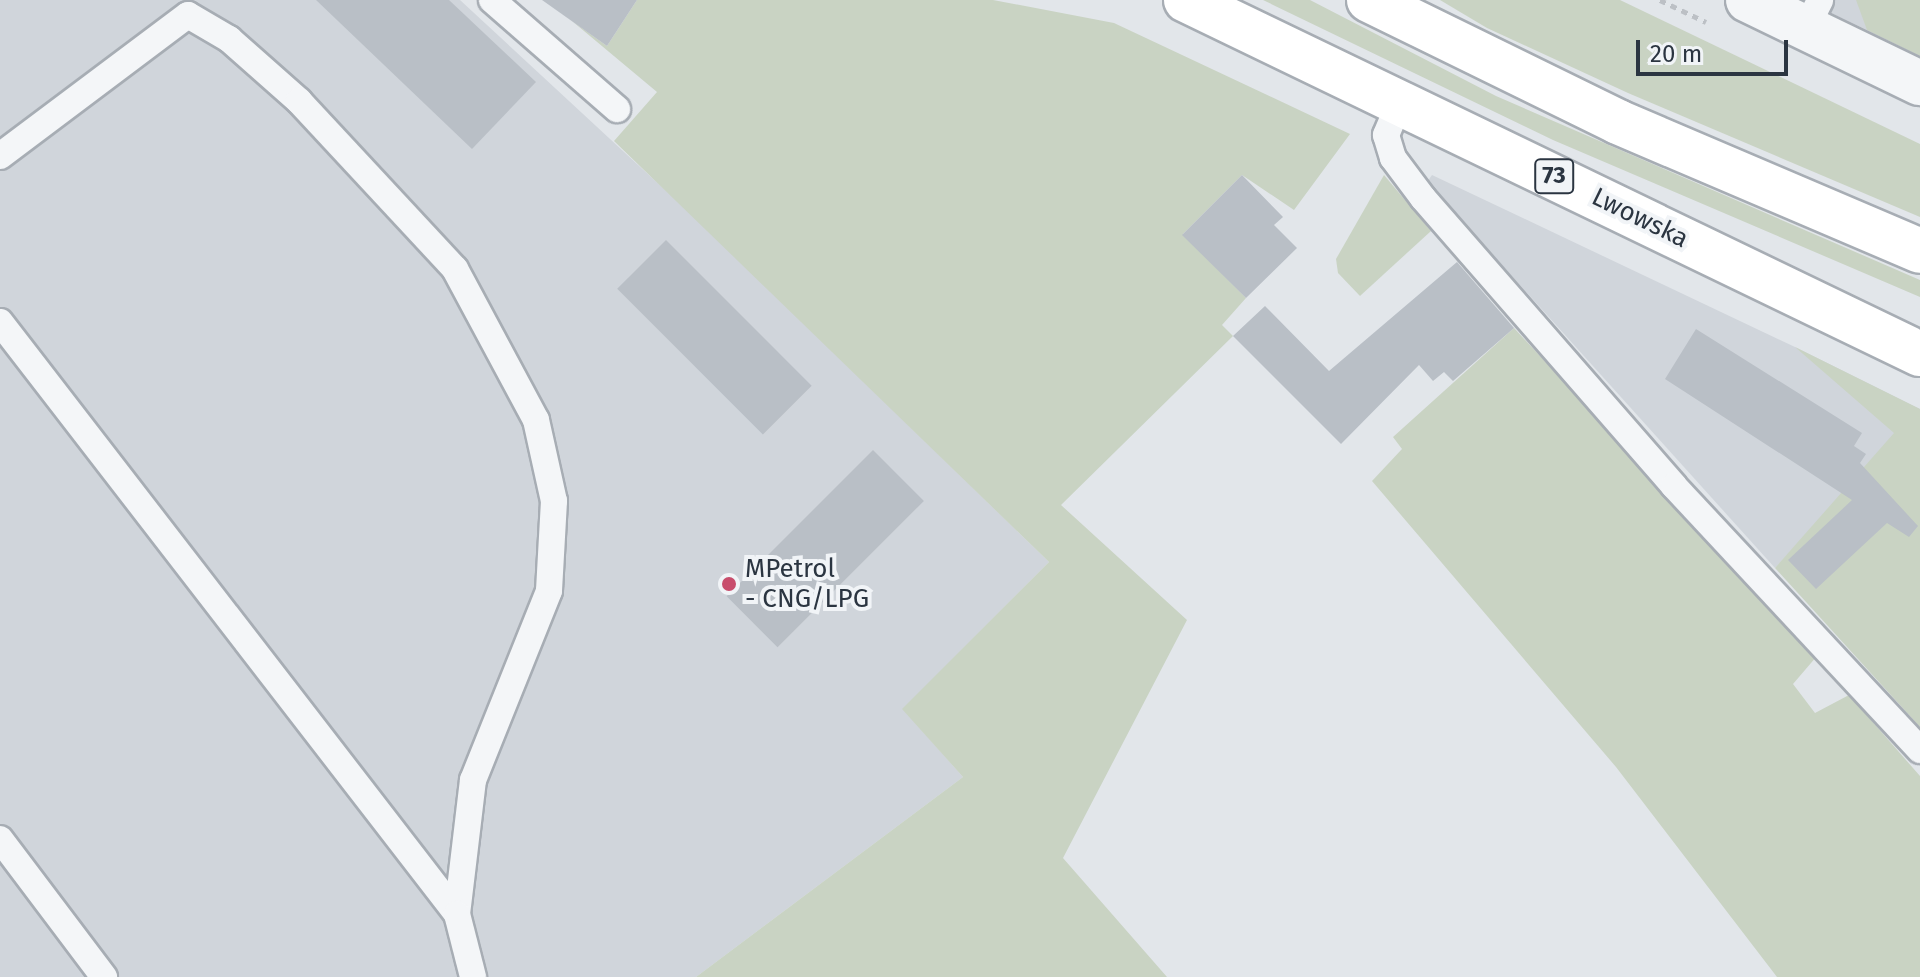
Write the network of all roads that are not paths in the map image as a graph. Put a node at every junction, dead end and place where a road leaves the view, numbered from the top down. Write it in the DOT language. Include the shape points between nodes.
graph roads {
  1 [pos="492,0"];
  2 [pos="1186,0"];
  3 [pos="1369,0"];
  4 [pos="1748,0"];
  5 [pos="188,7"];
  6 [pos="1813,14"];
  7 [pos="1920,83"];
  8 [pos="1400,102"];
  9 [pos="617,109"];
  10 [pos="0,156"];
  11 [pos="1920,251"];
  12 [pos="0,322"];
  13 [pos="1920,354"];
  14 [pos="1920,750"];
  15 [pos="0,839"];
  16 [pos="457,914"];
  17 [pos="104,977"];
  18 [pos="473,977"];
  1 -- 9 [label="lane"];
  2 -- 8 [label="main road, Lwowska / 73"];
  3 -- 11 [label="main road" via="1618,122"];
  4 -- 6 [label="street"];
  5 -- 10 [label="lane"];
  5 -- 16 [label="lane" via="299,101 455,269 536,420 554,501 549,591 473,780"];
  6 -- 7 [label="street"];
  8 -- 13 [label="main road, Lwowska / 73"];
  8 -- 14 [label="lane" via="1386,135 1393,158 1423,198 1674,486"];
  12 -- 16 [label="lane"];
  15 -- 17 [label="lane"];
  16 -- 18 [label="lane"];
}
